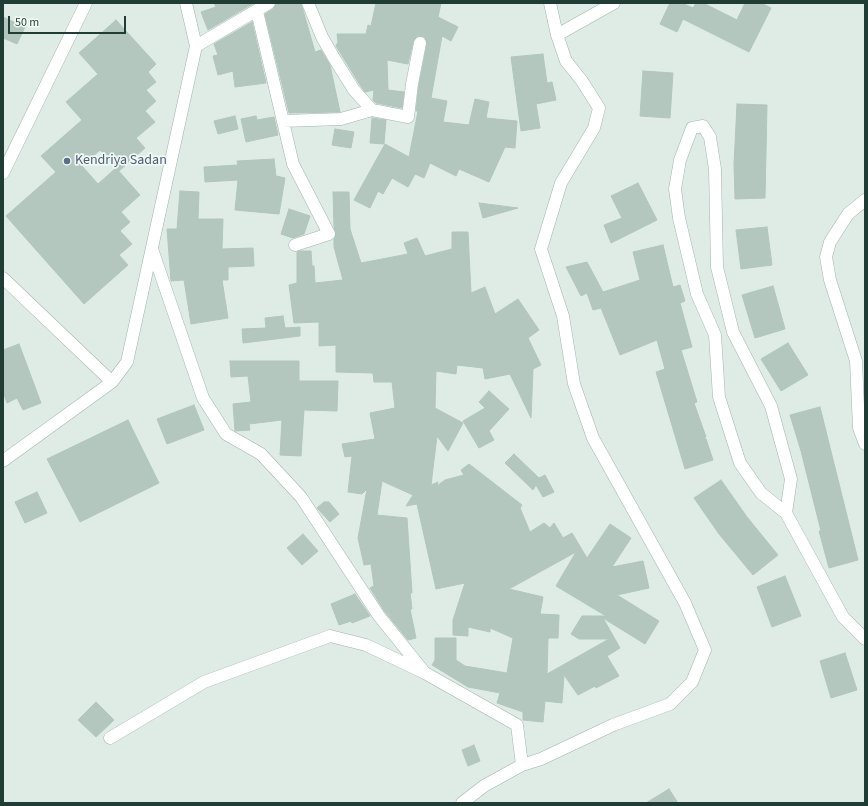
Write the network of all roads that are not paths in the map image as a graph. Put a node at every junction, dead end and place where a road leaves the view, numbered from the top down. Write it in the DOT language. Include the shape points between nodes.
graph roads {
  1 [pos="86,3"];
  2 [pos="186,3"];
  3 [pos="269,3"];
  4 [pos="308,3"];
  5 [pos="550,3"];
  6 [pos="614,3"];
  7 [pos="257,11"];
  8 [pos="557,35"];
  9 [pos="420,43"];
  10 [pos="196,46"];
  11 [pos="372,110"];
  12 [pos="283,121"];
  13 [pos="3,173"];
  14 [pos="865,200"];
  15 [pos="295,244"];
  16 [pos="151,248"];
  17 [pos="3,278"];
  18 [pos="733,332"];
  19 [pos="715,335"];
  20 [pos="112,382"];
  21 [pos="865,444"];
  22 [pos="3,461"];
  23 [pos="786,513"];
  24 [pos="865,639"];
  25 [pos="425,673"];
  26 [pos="110,738"];
  27 [pos="522,765"];
  28 [pos="462,803"];
  1 -- 13 [label="street"];
  2 -- 10 [label="street"];
  3 -- 7 [label="street"];
  4 -- 11 [label="street" via="322,37 342,71 354,90"];
  5 -- 8 [label="street"];
  6 -- 8 [label="street"];
  7 -- 10 [label="street"];
  7 -- 12 [label="street"];
  8 -- 27 [label="street" via="566,61 599,108 594,128 561,183 541,249 563,316 574,384 593,438 685,603 705,650 692,682 670,704 613,725 541,759"];
  9 -- 11 [label="street" via="408,117"];
  10 -- 16 [label="street"];
  11 -- 12 [label="street" via="341,119"];
  12 -- 15 [label="street" via="293,164 329,234"];
  14 -- 21 [label="street" via="848,214 830,242 826,257 830,280 856,361 859,428"];
  16 -- 20 [label="street" via="127,362"];
  16 -- 25 [label="street" via="203,398 226,434 261,454 301,497 380,616"];
  17 -- 20 [label="street"];
  18 -- 19 [label="street"];
  18 -- 19 [label="street" via="717,267 715,169 710,137 703,126 692,128 680,160 676,189 679,218 697,294"];
  18 -- 23 [label="street" via="771,406 791,479"];
  19 -- 23 [label="street" via="719,397 740,463 761,493"];
  20 -- 22 [label="street"];
  23 -- 24 [label="street" via="843,617"];
  25 -- 26 [label="street" via="366,645 330,636 204,682"];
  25 -- 27 [label="street" via="517,726"];
  27 -- 28 [label="street" via="484,786"];
}
